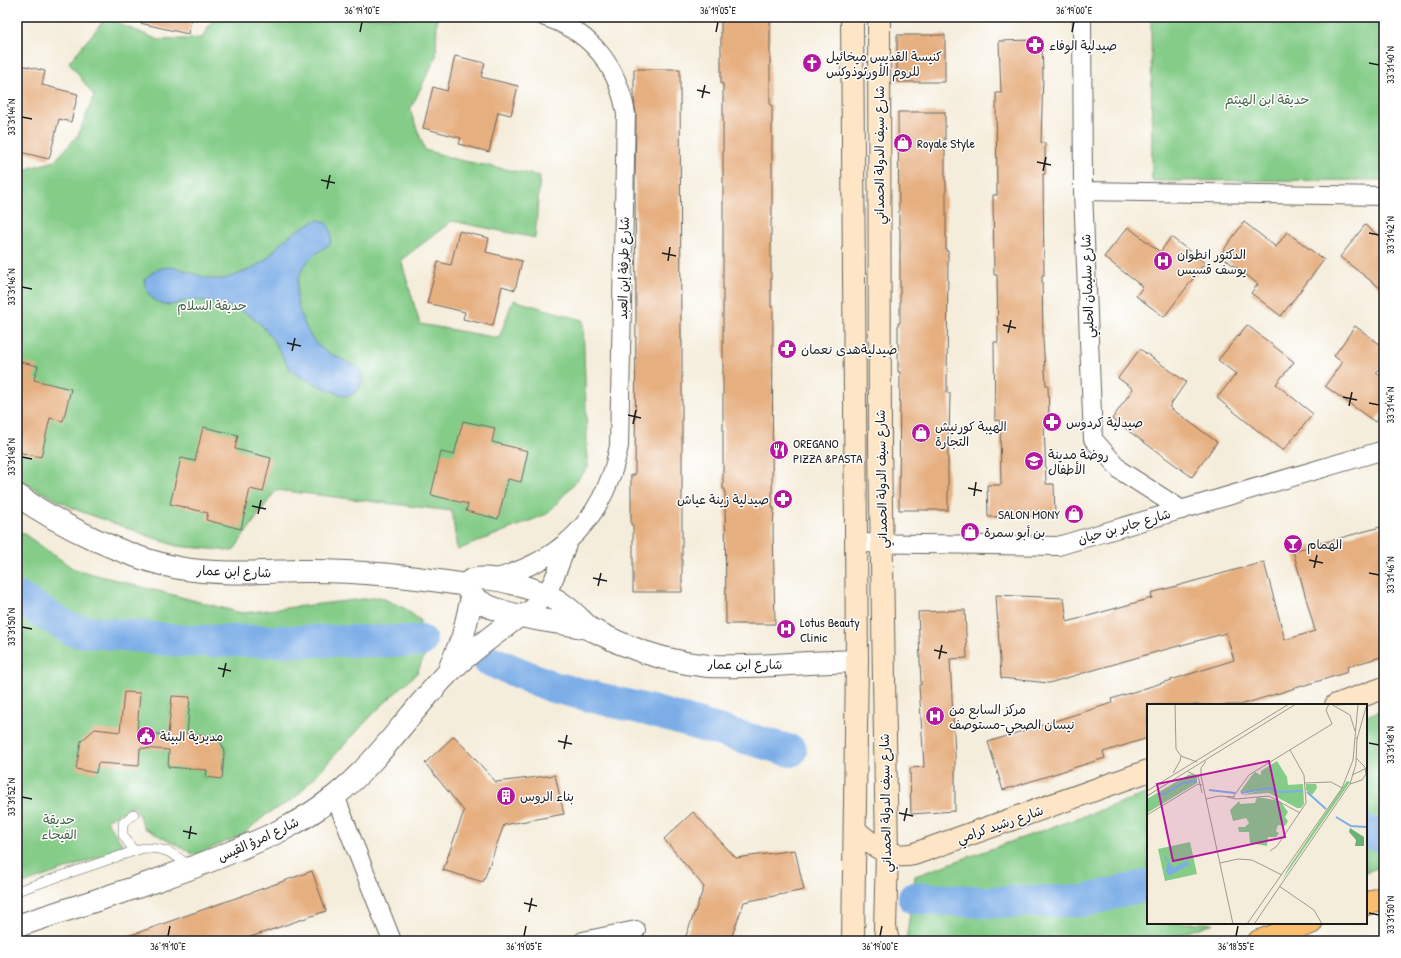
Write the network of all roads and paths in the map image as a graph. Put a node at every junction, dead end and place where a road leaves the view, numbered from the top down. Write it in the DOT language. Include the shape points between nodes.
graph roads {
  1 [pos="545,17"];
  2 [pos="852,17"];
  3 [pos="879,17"];
  4 [pos="1082,17"];
  5 [pos="1083,191"];
  6 [pos="1384,196"];
  7 [pos="1384,450"];
  8 [pos="17,495"];
  9 [pos="1182,510"];
  10 [pos="568,542"];
  11 [pos="857,543"];
  12 [pos="882,543"];
  13 [pos="493,579"];
  14 [pos="469,591"];
  15 [pos="546,594"];
  16 [pos="519,616"];
  17 [pos="591,630"];
  18 [pos="857,661"];
  19 [pos="448,673"];
  20 [pos="1384,688"];
  21 [pos="1339,704"];
  22 [pos="1147,771"];
  23 [pos="335,796"];
  24 [pos="134,814"];
  25 [pos="855,830"];
  26 [pos="134,851"];
  27 [pos="887,852"];
  28 [pos="193,868"];
  29 [pos="17,891"];
  30 [pos="1384,897"];
  31 [pos="1367,904"];
  32 [pos="1308,924"];
  33 [pos="17,926"];
  34 [pos="636,930"];
  35 [pos="392,941"];
  36 [pos="583,941"];
  37 [pos="853,941"];
  38 [pos="888,941"];
  39 [pos="1259,941"];
  1 -- 10 [label="street, شارع طرفة إبن العبد" via="580,34 603,56 618,84 626,114 619,446 612,473 601,498"];
  2 -- 11 [label="main road, شارع سيف الدولة الحمداني"];
  3 -- 12 [label="main road, شارع سيف الدولة الحمداني"];
  4 -- 5 [label="street, شارع سليمان الحلبي"];
  5 -- 6 [label="street"];
  5 -- 9 [label="street, شارع سليمان الحلبي" via="1093,439 1121,471"];
  7 -- 9 [label="street, شارع جابر بن حيان"];
  8 -- 14 [label="street, شارع ابن عمار" via="84,534 128,552 179,568 219,572 343,571 386,574 429,579"];
  9 -- 12 [label="street, شارع جابر بن حيان" via="1058,546"];
  10 -- 13 [label="street, شارع طرفة إبن العبد" via="533,565"];
  10 -- 15 [label="street, شارع طرفة إبن العبد"];
  11 -- 12 [label="street, شارع جابر بن حيان"];
  11 -- 18 [label="main road, شارع سيف الدولة الحمداني"];
  12 -- 27 [label="main road, شارع سيف الدولة الحمداني"];
  13 -- 14 [label="street, شارع ابن عمار" via="470,581"];
  13 -- 15 [label="street, شارع ابن عمار"];
  14 -- 16 [label="street, شارع ابن عمار" via="489,607"];
  14 -- 19 [label="street" via="463,636"];
  15 -- 16 [label="street, شارع طرفة إبن العبد" via="540,602"];
  15 -- 17 [label="street, شارع ابن عمار" via="571,610"];
  16 -- 17 [label="street, شارع ابن عمار"];
  16 -- 19 [label="street"];
  17 -- 18 [label="street, شارع ابن عمار" via="636,650 708,666"];
  18 -- 25 [label="main road, شارع سيف الدولة الحمداني"];
  19 -- 23 [label="street, شارع امرؤ القيس" via="369,766"];
  20 -- 21 [label="main road"];
  22 -- 27 [label="main road, شارع رشيد كرامي" via="914,854 898,855"];
  23 -- 28 [label="street, شارع امرؤ القيس" via="297,823 276,834"];
  23 -- 35 [label="street"];
  24 -- 26 [label="lane" via="123,823 123,835"];
  25 -- 27 [label="main road, شارع رشيد كرامي" via="868,842"];
  25 -- 37 [label="main road, شارع سيف الدولة الحمداني"];
  26 -- 28 [label="lane" via="149,848 168,851"];
  26 -- 29 [label="lane"];
  27 -- 38 [label="main road, شارع سيف الدولة الحمداني" via="885,928"];
  28 -- 33 [label="street, شارع امرؤ القيس"];
  30 -- 31 [label="highway"];
  32 -- 39 [label="highway"];
  34 -- 36 [label="street"];
}
